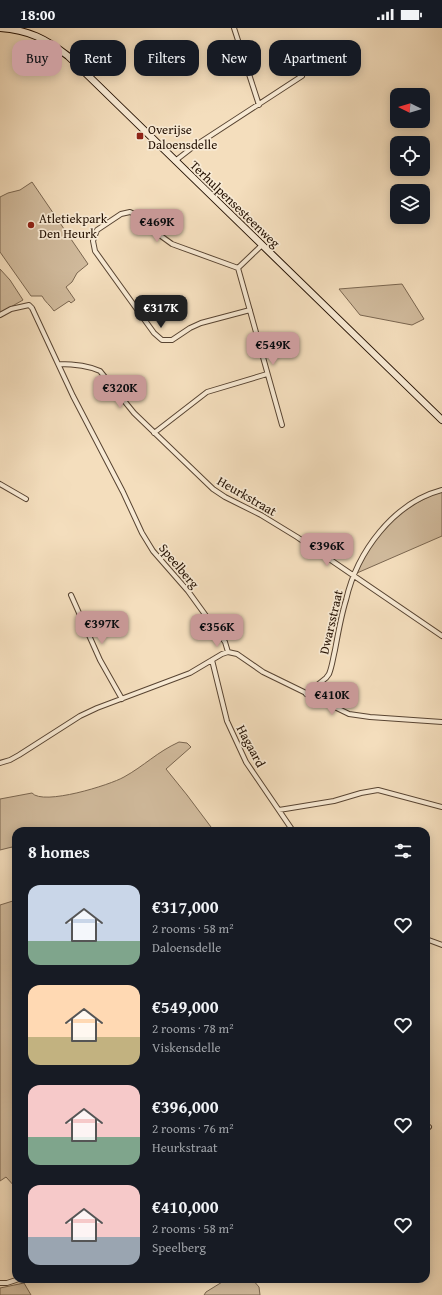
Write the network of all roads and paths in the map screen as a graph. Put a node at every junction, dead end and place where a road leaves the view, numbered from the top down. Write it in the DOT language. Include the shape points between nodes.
graph roads {
  1 [pos="0,28"];
  2 [pos="234,28"];
  3 [pos="302,76"];
  4 [pos="259,105"];
  5 [pos="175,161"];
  6 [pos="262,245"];
  7 [pos="238,268"];
  8 [pos="250,310"];
  9 [pos="0,315"];
  10 [pos="59,364"];
  11 [pos="267,374"];
  12 [pos="442,420"];
  13 [pos="282,425"];
  14 [pos="154,433"];
  15 [pos="0,484"];
  16 [pos="442,490"];
  17 [pos="26,499"];
  18 [pos="353,575"];
  19 [pos="71,596"];
  20 [pos="442,636"];
  21 [pos="228,652"];
  22 [pos="212,660"];
  23 [pos="306,694"];
  24 [pos="122,699"];
  25 [pos="442,722"];
  26 [pos="0,763"];
  27 [pos="442,807"];
  28 [pos="279,810"];
  29 [pos="290,827"];
  30 [pos="430,940"];
  31 [pos="442,945"];
  32 [pos="12,1281"];
  33 [pos="0,1283"];
  1 -- 5 [label="main road, Terhulpensesteenweg" via="34,34 68,56"];
  2 -- 4 [label="street"];
  3 -- 4 [label="street"];
  4 -- 5 [label="street"];
  5 -- 6 [label="main road, Terhulpensesteenweg"];
  6 -- 7 [label="street"];
  6 -- 12 [label="main road, Terhulpensesteenweg"];
  7 -- 8 [label="street"];
  7 -- 8 [label="street" via="172,244 139,216 130,212 121,214 98,230 93,241 95,251 154,333 162,340 172,340 201,323"];
  8 -- 11 [label="street"];
  9 -- 10 [label="street, Speelberg" via="11,309 29,305"];
  10 -- 14 [label="street, Heurkstraat" via="100,371 128,407"];
  10 -- 21 [label="street, Speelberg" via="142,533 153,551 188,591 225,642"];
  11 -- 13 [label="street"];
  11 -- 14 [label="street" via="207,392"];
  14 -- 18 [label="street, Heurkstraat" via="217,492 261,515"];
  15 -- 17 [label="street"];
  16 -- 18 [label="street, Dwarsstraat" via="413,502 395,516 367,550"];
  18 -- 20 [label="street, Heurkstraat"];
  18 -- 23 [label="street, Dwarsstraat" via="331,669 326,678"];
  19 -- 24 [label="street" via="100,660"];
  21 -- 22 [label="street"];
  21 -- 23 [label="street" via="237,654 264,672"];
  22 -- 24 [label="street" via="190,673"];
  22 -- 28 [label="street, Hagaard" via="227,722 246,762"];
  23 -- 25 [label="street" via="339,710 359,716"];
  24 -- 26 [label="street" via="80,716 19,755"];
  27 -- 28 [label="street" via="378,790 361,792 334,801"];
  28 -- 29 [label="street, Hagaard"];
  30 -- 31 [label="street"];
  32 -- 33 [label="street"];
}
